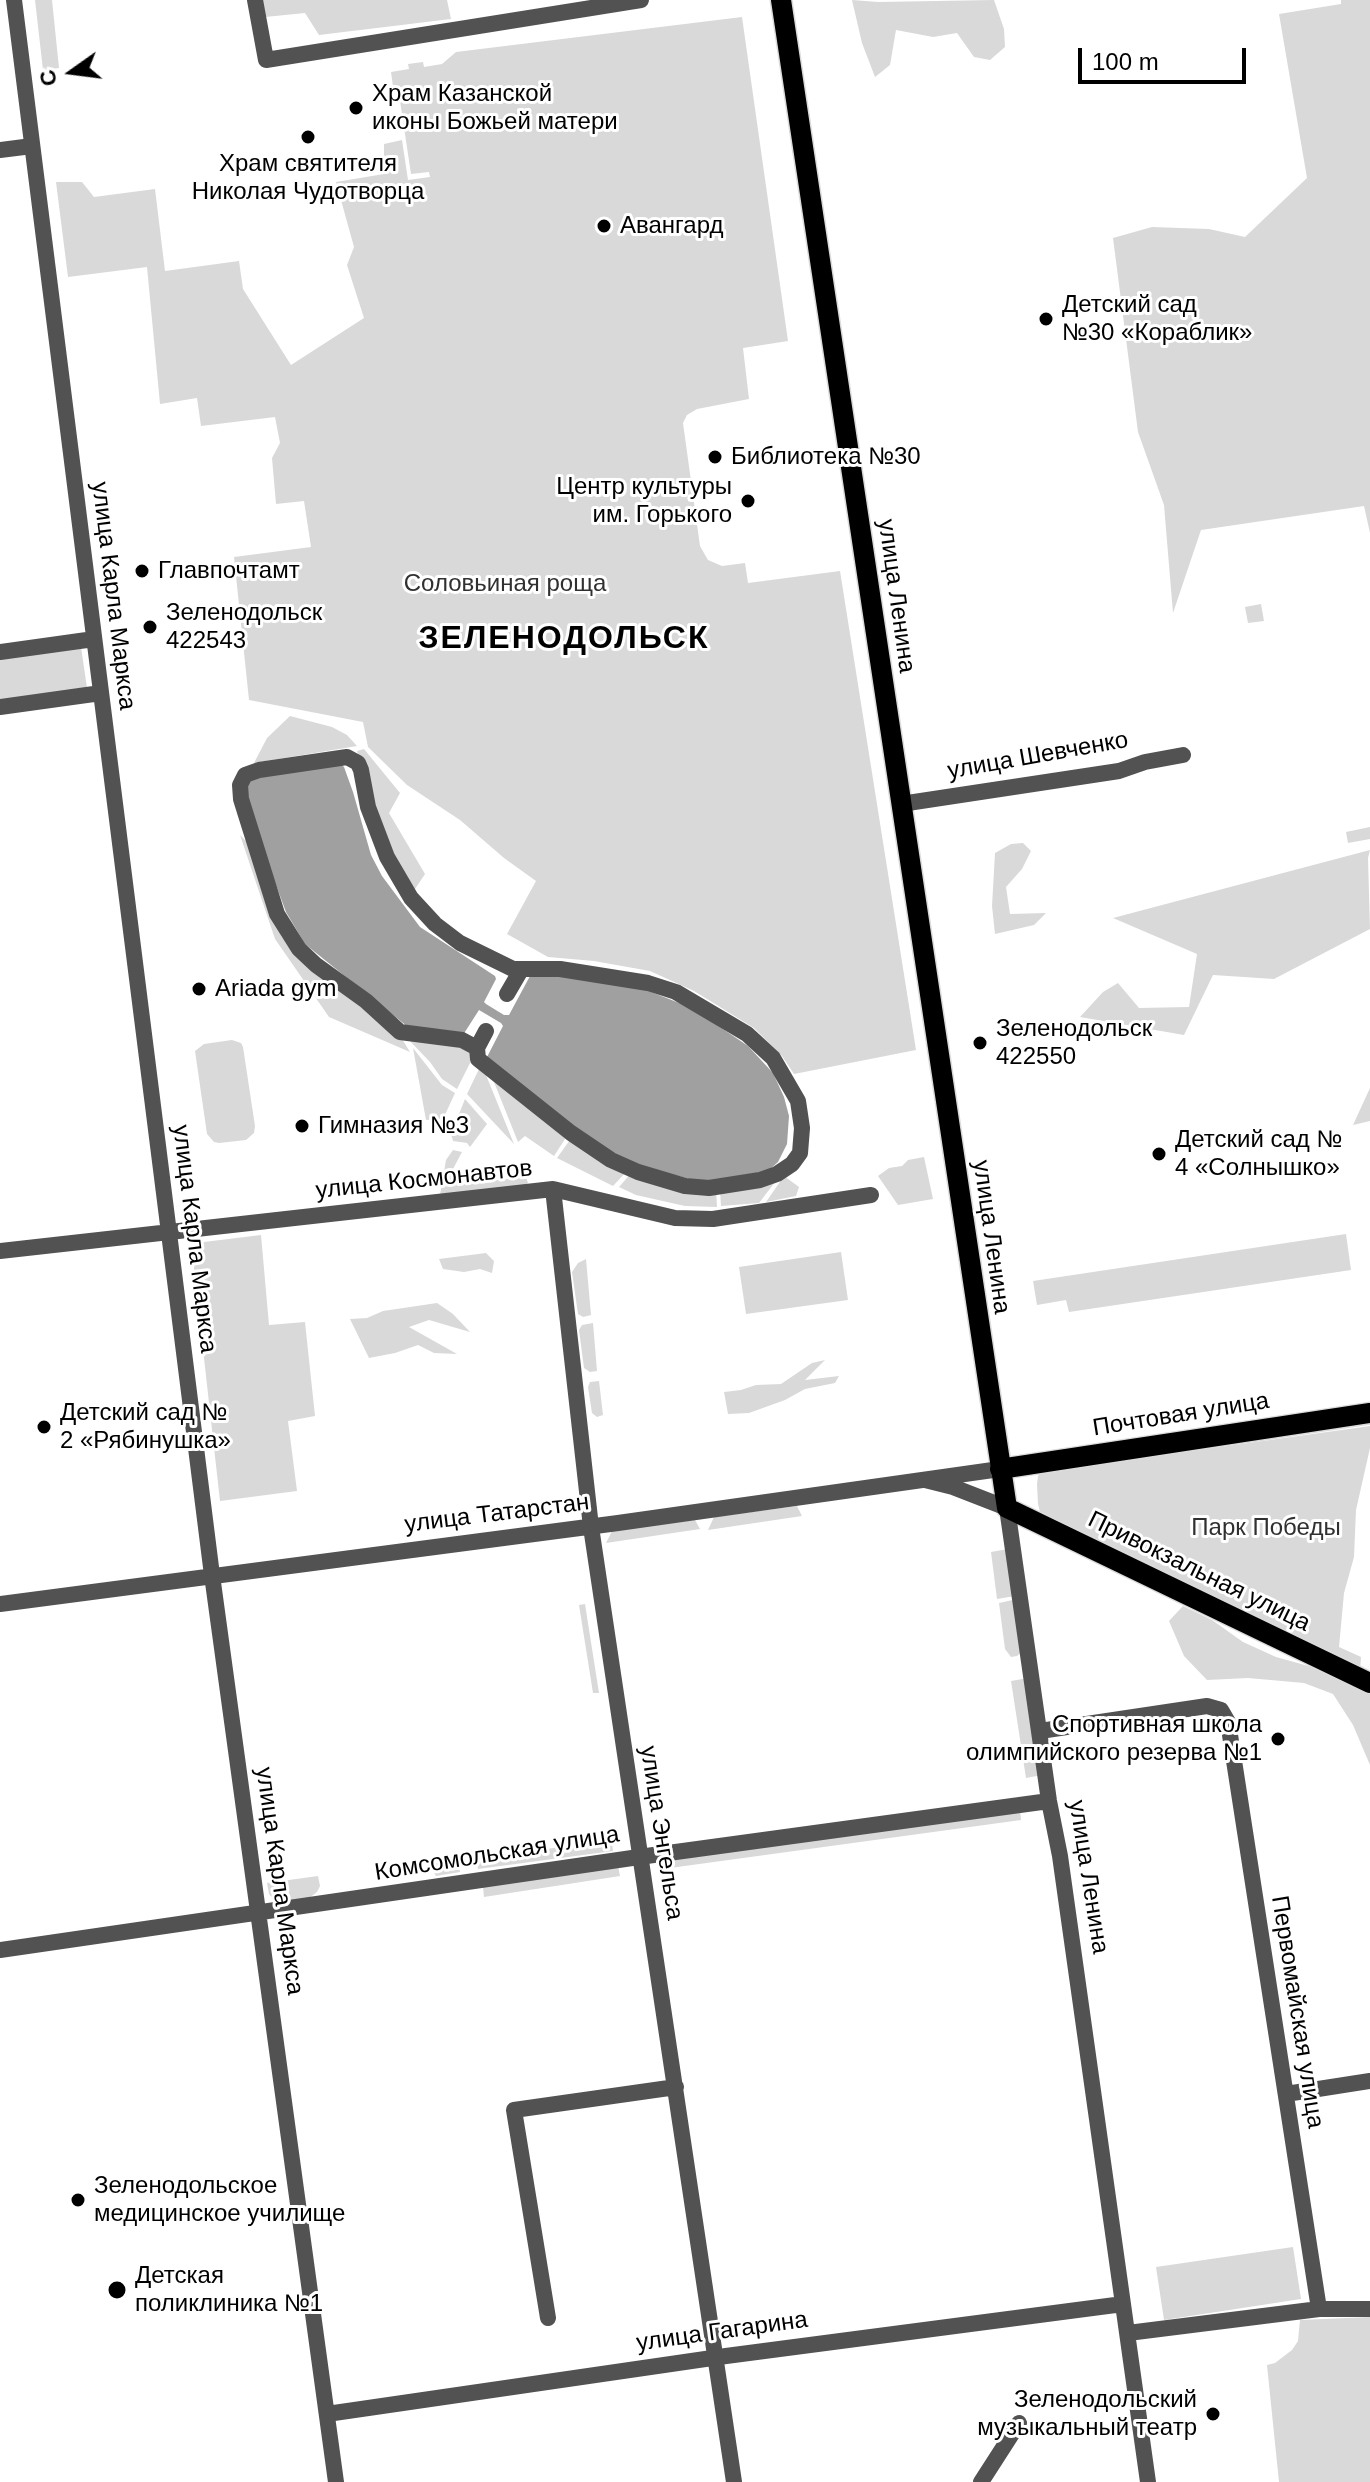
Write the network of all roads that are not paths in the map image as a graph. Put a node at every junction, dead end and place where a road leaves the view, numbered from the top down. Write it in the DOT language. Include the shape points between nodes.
graph roads {
  1 [pos="14,0"];
  2 [pos="255,0"];
  3 [pos="641,0"];
  4 [pos="781,0"];
  5 [pos="32,146"];
  6 [pos="0,150"];
  7 [pos="94,639"];
  8 [pos="0,652"];
  9 [pos="101,693"];
  10 [pos="0,707"];
  11 [pos="1183,755"];
  12 [pos="901,804"];
  13 [pos="521,970"];
  14 [pos="507,994"];
  15 [pos="486,1031"];
  16 [pos="477,1048"];
  17 [pos="553,1189"];
  18 [pos="871,1195"];
  19 [pos="169,1232"];
  20 [pos="0,1251"];
  21 [pos="1370,1413"];
  22 [pos="1000,1469"];
  23 [pos="925,1480"];
  24 [pos="1007,1508"];
  25 [pos="591,1527"];
  26 [pos="212,1575"];
  27 [pos="0,1604"];
  28 [pos="1370,1683"];
  29 [pos="1040,1731"];
  30 [pos="1049,1801"];
  31 [pos="639,1857"];
  32 [pos="259,1914"];
  33 [pos="0,1950"];
  34 [pos="1370,2081"];
  35 [pos="676,2087"];
  36 [pos="1286,2094"];
  37 [pos="1123,2304"];
  38 [pos="1319,2309"];
  39 [pos="1370,2309"];
  40 [pos="548,2318"];
  41 [pos="1128,2333"];
  42 [pos="716,2357"];
  43 [pos="327,2414"];
  44 [pos="1019,2423"];
  45 [pos="336,2482"];
  46 [pos="734,2482"];
  47 [pos="981,2482"];
  48 [pos="1148,2482"];
  1 -- 5 [label="street, улица Карла Маркса"];
  2 -- 3 [label="street" via="266,60"];
  4 -- 12 [label="main road, улица Ленина"];
  5 -- 6 [label="street"];
  5 -- 7 [label="street, улица Карла Маркса"];
  7 -- 8 [label="street"];
  7 -- 9 [label="street, улица Карла Маркса"];
  9 -- 10 [label="street"];
  9 -- 19 [label="street, улица Карла Маркса"];
  11 -- 12 [label="street, улица Шевченко" via="1119,771"];
  12 -- 22 [label="main road, улица Ленина"];
  13 -- 14 [label="street"];
  13 -- 16 [label="street" via="573,971 648,983 676,992 747,1034 773,1058 798,1101 800,1153 777,1174 736,1186 685,1186 638,1172 571,1133 478,1059"];
  13 -- 16 [label="street" via="460,943 411,898 387,857 358,763 347,757 329,758 245,775 241,799 277,914 299,949 400,1032 462,1040"];
  15 -- 16 [label="street"];
  17 -- 18 [label="street, улица Космонавтов" via="675,1218 713,1219"];
  17 -- 19 [label="street, улица Космонавтов"];
  17 -- 25 [label="street, улица Энгельса"];
  19 -- 20 [label="street, улица Космонавтов"];
  19 -- 26 [label="street, улица Карла Маркса"];
  21 -- 22 [label="main road, Почтовая улица"];
  22 -- 23 [label="street, улица Татарстан"];
  22 -- 24 [label="main road, улица Ленина"];
  23 -- 24 [label="street"];
  23 -- 25 [label="street, улица Татарстан"];
  24 -- 28 [label="main road, Привокзальная улица"];
  24 -- 29 [label="street, улица Ленина"];
  25 -- 26 [label="street, улица Татарстан"];
  25 -- 31 [label="street, улица Энгельса"];
  26 -- 27 [label="street, улица Татарстан"];
  26 -- 32 [label="street, улица Карла Маркса"];
  29 -- 30 [label="street, улица Ленина"];
  29 -- 36 [label="street, Первомайская улица" via="1207,1706 1221,1710 1228,1722"];
  30 -- 31 [label="street, Комсомольская улица"];
  30 -- 37 [label="street, улица Ленина"];
  31 -- 32 [label="street, Комсомольская улица"];
  31 -- 35 [label="street, улица Энгельса"];
  32 -- 33 [label="street, Комсомольская улица"];
  32 -- 43 [label="street, улица Карла Маркса"];
  34 -- 36 [label="street"];
  35 -- 40 [label="street" via="514,2110"];
  35 -- 42 [label="street, улица Энгельса"];
  36 -- 38 [label="street, Первомайская улица"];
  37 -- 41 [label="street, улица Ленина"];
  37 -- 42 [label="street, улица Гагарина"];
  38 -- 39 [label="street"];
  38 -- 41 [label="street"];
  41 -- 48 [label="street, улица Ленина"];
  42 -- 43 [label="street, улица Гагарина"];
  42 -- 46 [label="street, улица Энгельса"];
  43 -- 45 [label="street, улица Карла Маркса"];
  44 -- 47 [label="street"];
}
